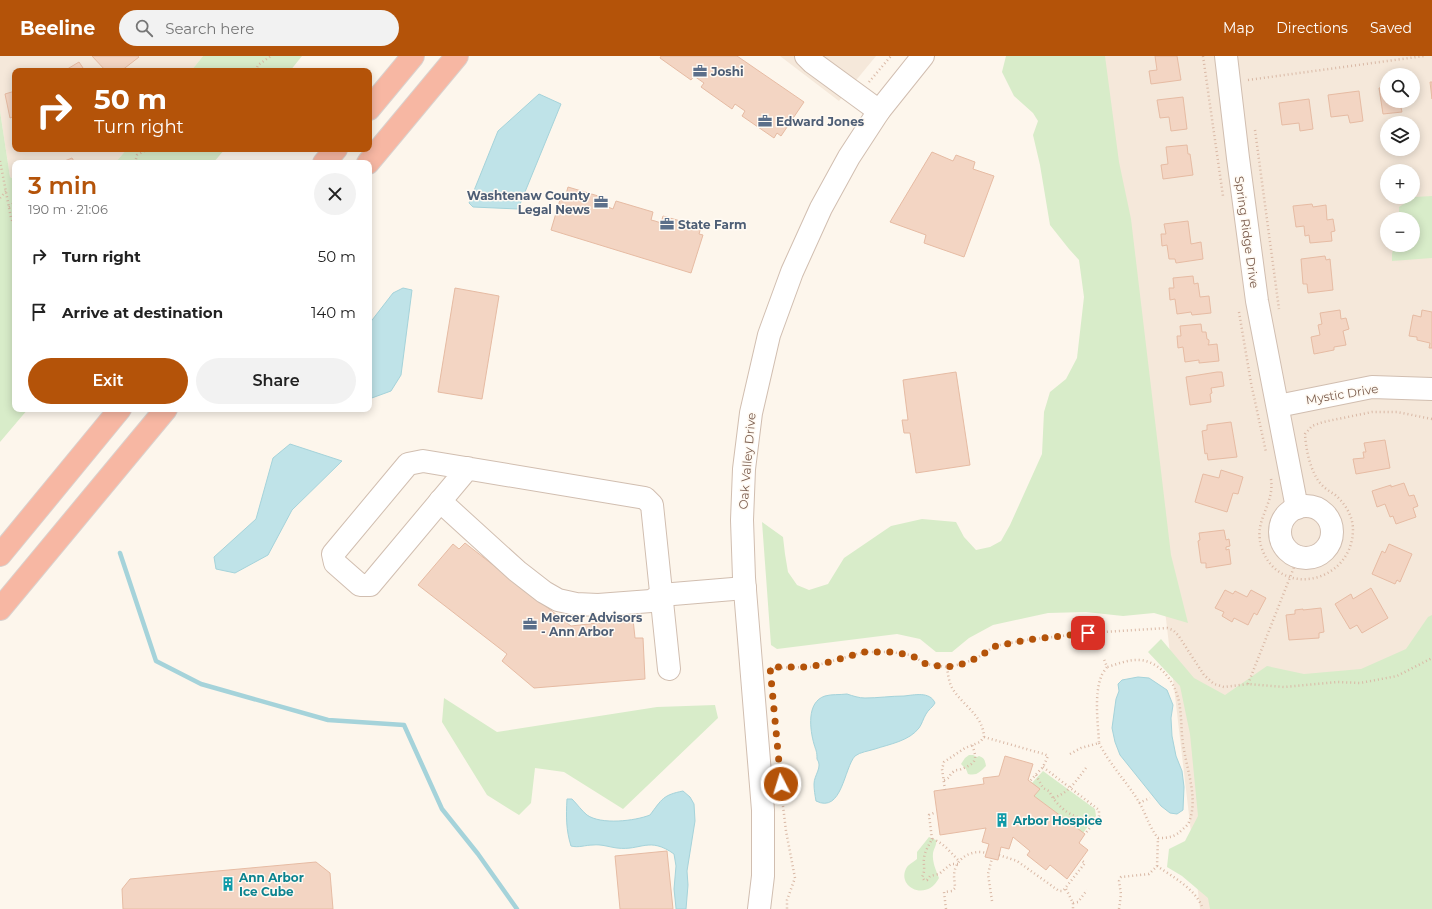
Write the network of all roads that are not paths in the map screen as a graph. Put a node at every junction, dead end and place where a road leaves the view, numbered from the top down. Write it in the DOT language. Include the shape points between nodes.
graph roads {
  1 [pos="413,56"];
  2 [pos="457,56"];
  3 [pos="806,56"];
  4 [pos="923,56"];
  5 [pos="1226,56"];
  6 [pos="372,105"];
  7 [pos="879,111"];
  8 [pos="333,152"];
  9 [pos="327,160"];
  10 [pos="370,160"];
  11 [pos="1432,389"];
  12 [pos="1278,406"];
  13 [pos="118,412"];
  14 [pos="164,412"];
  15 [pos="468,468"];
  16 [pos="440,501"];
  17 [pos="1297,508"];
  18 [pos="0,556"];
  19 [pos="745,588"];
  20 [pos="661,595"];
  21 [pos="0,609"];
  22 [pos="669,670"];
  23 [pos="759,909"];
  1 -- 6 [label="highway"];
  2 -- 10 [label="highway"];
  3 -- 7 [label="street"];
  4 -- 7 [label="street, Oak Valley Drive"];
  5 -- 12 [label="street, Spring Ridge Drive" via="1257,301"];
  7 -- 19 [label="street, Oak Valley Drive" via="849,156 821,208 792,272 769,335 751,412 744,469 742,520"];
  8 -- 9 [label="highway"];
  11 -- 12 [label="street, Mystic Drive" via="1372,387"];
  12 -- 17 [label="street, Spring Ridge Drive"];
  13 -- 18 [label="highway"];
  14 -- 21 [label="highway"];
  15 -- 16 [label="street"];
  15 -- 16 [label="street" via="423,461 408,464 333,554 335,563 360,585 370,585"];
  15 -- 20 [label="street" via="645,498 652,505"];
  16 -- 20 [label="street" via="517,571 558,600 598,605 651,600"];
  17 -- 17 [label="street" via="1286,516 1280,528 1282,540 1287,550 1298,557 1312,558 1321,554 1330,544 1332,532 1329,519 1319,509 1308,506"];
  19 -- 20 [label="street"];
  19 -- 23 [label="street, Oak Valley Drive" via="763,810 763,876"];
  20 -- 22 [label="street"];
}
